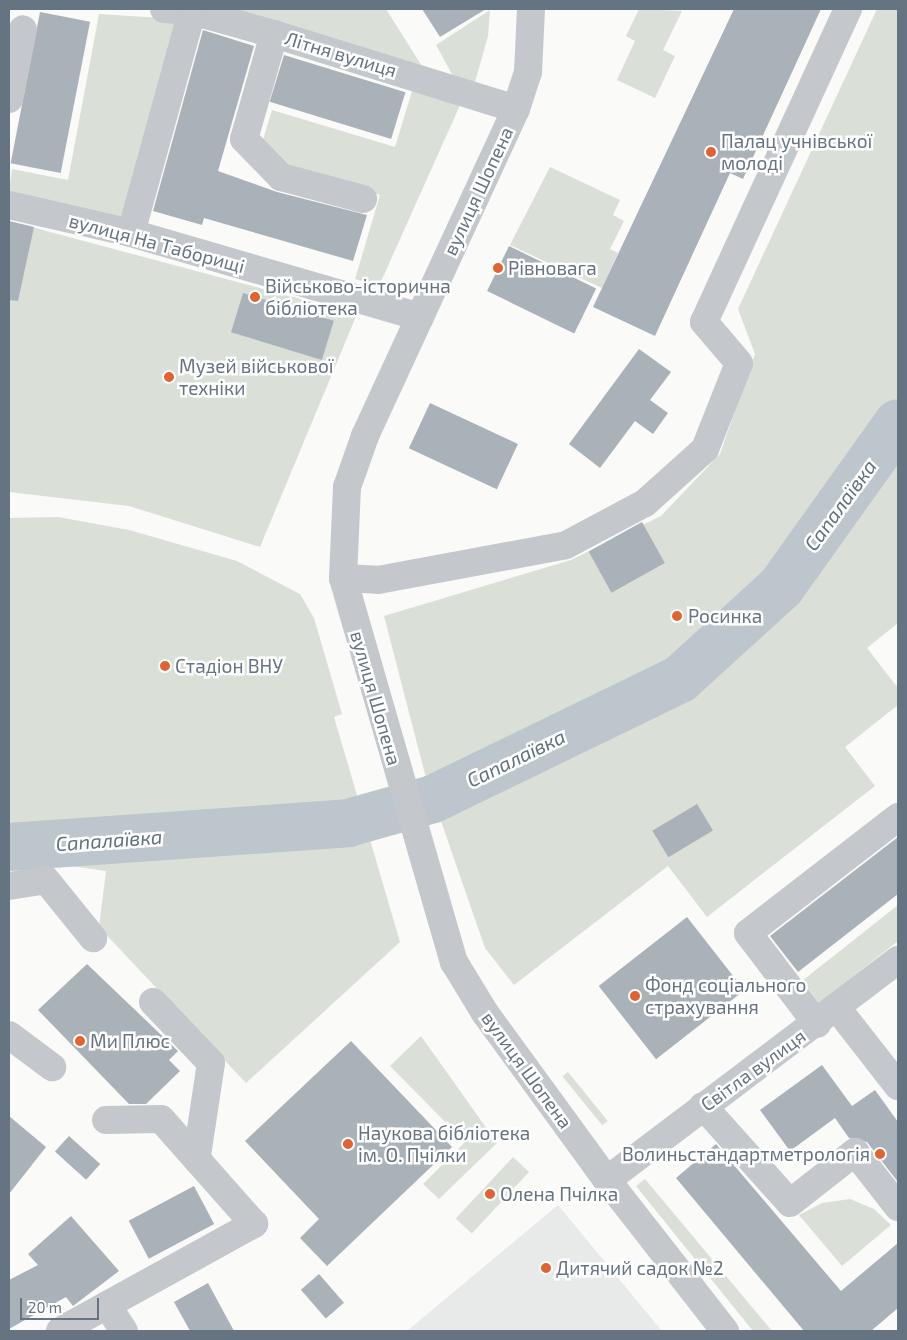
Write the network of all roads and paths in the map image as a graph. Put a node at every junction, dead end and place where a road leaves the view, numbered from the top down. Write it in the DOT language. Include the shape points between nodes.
graph roads {
  1 [pos="164,9"];
  2 [pos="531,9"];
  3 [pos="848,9"];
  4 [pos="192,10"];
  5 [pos="22,29"];
  6 [pos="274,34"];
  7 [pos="9,99"];
  8 [pos="516,109"];
  9 [pos="363,199"];
  10 [pos="9,205"];
  11 [pos="131,233"];
  12 [pos="420,317"];
  13 [pos="343,578"];
  14 [pos="898,817"];
  15 [pos="9,886"];
  16 [pos="93,938"];
  17 [pos="898,960"];
  18 [pos="153,1002"];
  19 [pos="827,1016"];
  20 [pos="9,1035"];
  21 [pos="52,1068"];
  22 [pos="898,1086"];
  23 [pos="703,1106"];
  24 [pos="106,1120"];
  25 [pos="197,1156"];
  26 [pos="607,1180"];
  27 [pos="898,1207"];
  28 [pos="106,1305"];
  29 [pos="60,1331"];
  30 [pos="124,1331"];
  31 [pos="725,1331"];
  1 -- 4 [label="street, Літня вулиця"];
  2 -- 8 [label="street, вулиця Шопена" via="528,72"];
  3 -- 13 [label="street" via="704,322 739,363 705,449 645,502 566,545 378,580"];
  4 -- 6 [label="street, Літня вулиця"];
  4 -- 11 [label="street"];
  5 -- 7 [label="street"];
  6 -- 8 [label="street, Літня вулиця"];
  6 -- 9 [label="street" via="244,139 281,176"];
  8 -- 12 [label="street, вулиця Шопена"];
  10 -- 11 [label="street, вулиця На Таборищі"];
  11 -- 12 [label="street, вулиця На Таборищі"];
  12 -- 13 [label="street, вулиця Шопена" via="347,487"];
  13 -- 26 [label="street, вулиця Шопена" via="454,962 480,1006"];
  14 -- 19 [label="street" via="748,932"];
  15 -- 16 [label="street" via="46,880"];
  17 -- 19 [label="street, Світла вулиця"];
  18 -- 25 [label="street" via="211,1063"];
  19 -- 22 [label="street"];
  19 -- 23 [label="street, Світла вулиця"];
  20 -- 21 [label="street"];
  23 -- 26 [label="street, Світла вулиця"];
  23 -- 27 [label="street" via="790,1203 855,1152"];
  24 -- 25 [label="street" via="162,1119"];
  25 -- 28 [label="street" via="254,1224"];
  26 -- 31 [label="street, вулиця Шопена"];
  28 -- 29 [label="street"];
  28 -- 30 [label="street"];
}
